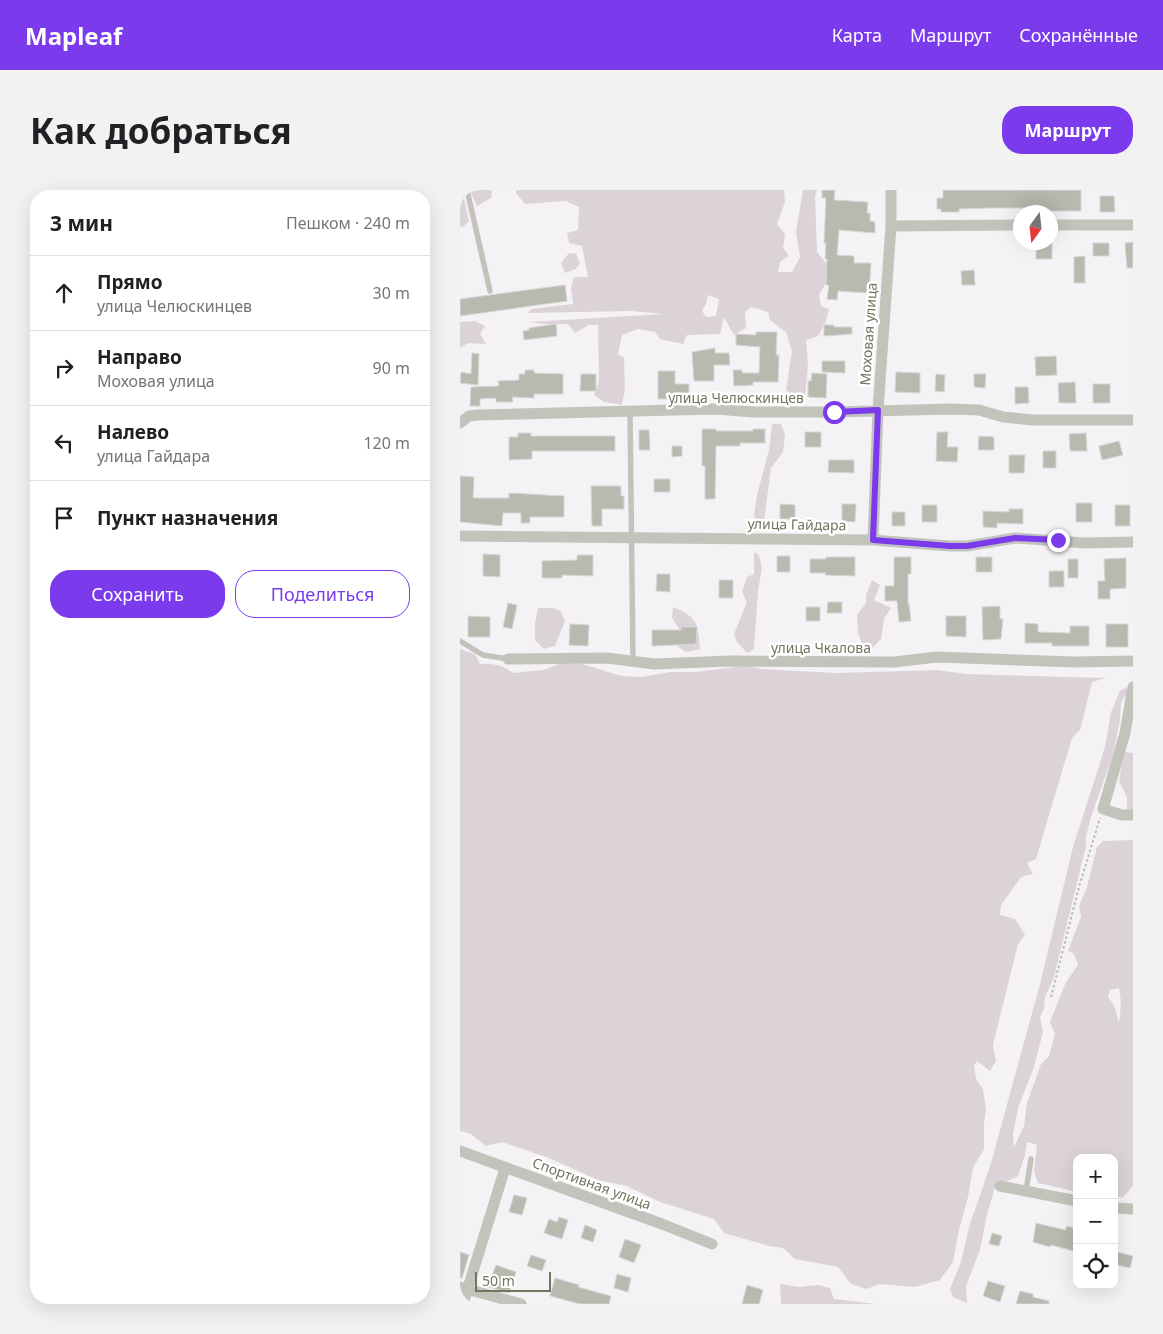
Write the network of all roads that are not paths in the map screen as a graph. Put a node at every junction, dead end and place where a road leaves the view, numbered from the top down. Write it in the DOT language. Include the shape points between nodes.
graph roads {
  1 [pos="467,190"];
  2 [pos="891,190"];
  3 [pos="1013,225"];
  4 [pos="1058,225"];
  5 [pos="1133,225"];
  6 [pos="891,226"];
  7 [pos="490,292"];
  8 [pos="878,410"];
  9 [pos="630,412"];
  10 [pos="1133,420"];
  11 [pos="460,423"];
  12 [pos="460,536"];
  13 [pos="631,536"];
  14 [pos="873,540"];
  15 [pos="1133,542"];
  16 [pos="460,641"];
  17 [pos="508,659"];
  18 [pos="633,660"];
  19 [pos="1133,661"];
  20 [pos="1133,687"];
  21 [pos="1133,815"];
  22 [pos="460,1151"];
  23 [pos="1031,1159"];
  24 [pos="505,1168"];
  25 [pos="1000,1186"];
  26 [pos="1026,1191"];
  27 [pos="1073,1200"];
  28 [pos="1118,1208"];
  29 [pos="1133,1209"];
  30 [pos="712,1244"];
  31 [pos="464,1288"];
  32 [pos="463,1304"];
  33 [pos="521,1304"];
  1 -- 7 [label="lane"];
  2 -- 6 [label="street, Моховая улица"];
  3 -- 6 [label="street"];
  4 -- 5 [label="street"];
  6 -- 8 [label="street, Моховая улица"];
  8 -- 9 [label="street, улица Челюскинцев"];
  8 -- 10 [label="street, улица Челюскинцев" via="979,410 1032,420"];
  8 -- 14 [label="street, Моховая улица"];
  9 -- 11 [label="street, улица Челюскинцев" via="478,415 469,416"];
  9 -- 13 [label="lane"];
  12 -- 13 [label="street, улица Гайдара"];
  13 -- 14 [label="street, улица Гайдара"];
  13 -- 18 [label="lane"];
  14 -- 15 [label="street, улица Гайдара" via="950,546 1015,538"];
  16 -- 17 [label="lane" via="483,655"];
  17 -- 18 [label="street, улица Чкалова"];
  18 -- 19 [label="street, улица Чкалова" via="654,664 894,662 937,657"];
  20 -- 21 [label="street" via="1125,733 1103,809"];
  22 -- 24 [label="street, Спортивная улица"];
  23 -- 26 [label="lane"];
  24 -- 30 [label="street, Спортивная улица"];
  24 -- 31 [label="street"];
  25 -- 26 [label="street"];
  26 -- 27 [label="street"];
  28 -- 29 [label="street"];
  31 -- 32 [label="street"];
  31 -- 33 [label="street"];
}
